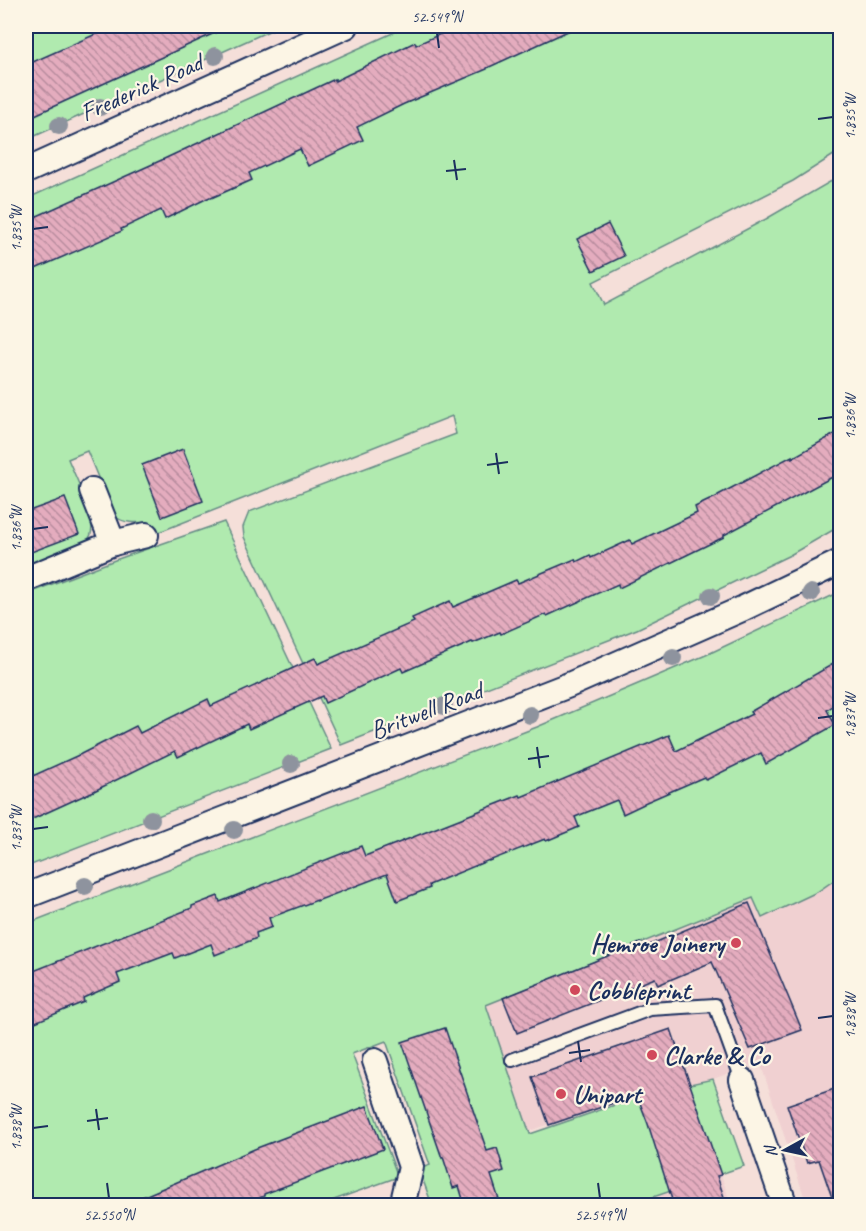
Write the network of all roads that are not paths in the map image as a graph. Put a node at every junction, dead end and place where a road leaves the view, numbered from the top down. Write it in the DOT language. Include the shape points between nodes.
graph roads {
  1 [pos="346,26"];
  2 [pos="26,171"];
  3 [pos="93,490"];
  4 [pos="146,534"];
  5 [pos="113,543"];
  6 [pos="840,562"];
  7 [pos="26,579"];
  8 [pos="26,896"];
  9 [pos="375,1060"];
  10 [pos="512,1060"];
  11 [pos="742,1080"];
  12 [pos="402,1206"];
  13 [pos="785,1206"];
  1 -- 2 [label="street, Frederick Road"];
  3 -- 5 [label="street"];
  4 -- 5 [label="street"];
  5 -- 7 [label="street"];
  6 -- 8 [label="street, Britwell Road" via="569,685"];
  9 -- 12 [label="street" via="411,1167"];
  10 -- 11 [label="lane" via="651,1009 715,1005"];
  11 -- 13 [label="street"];
}
